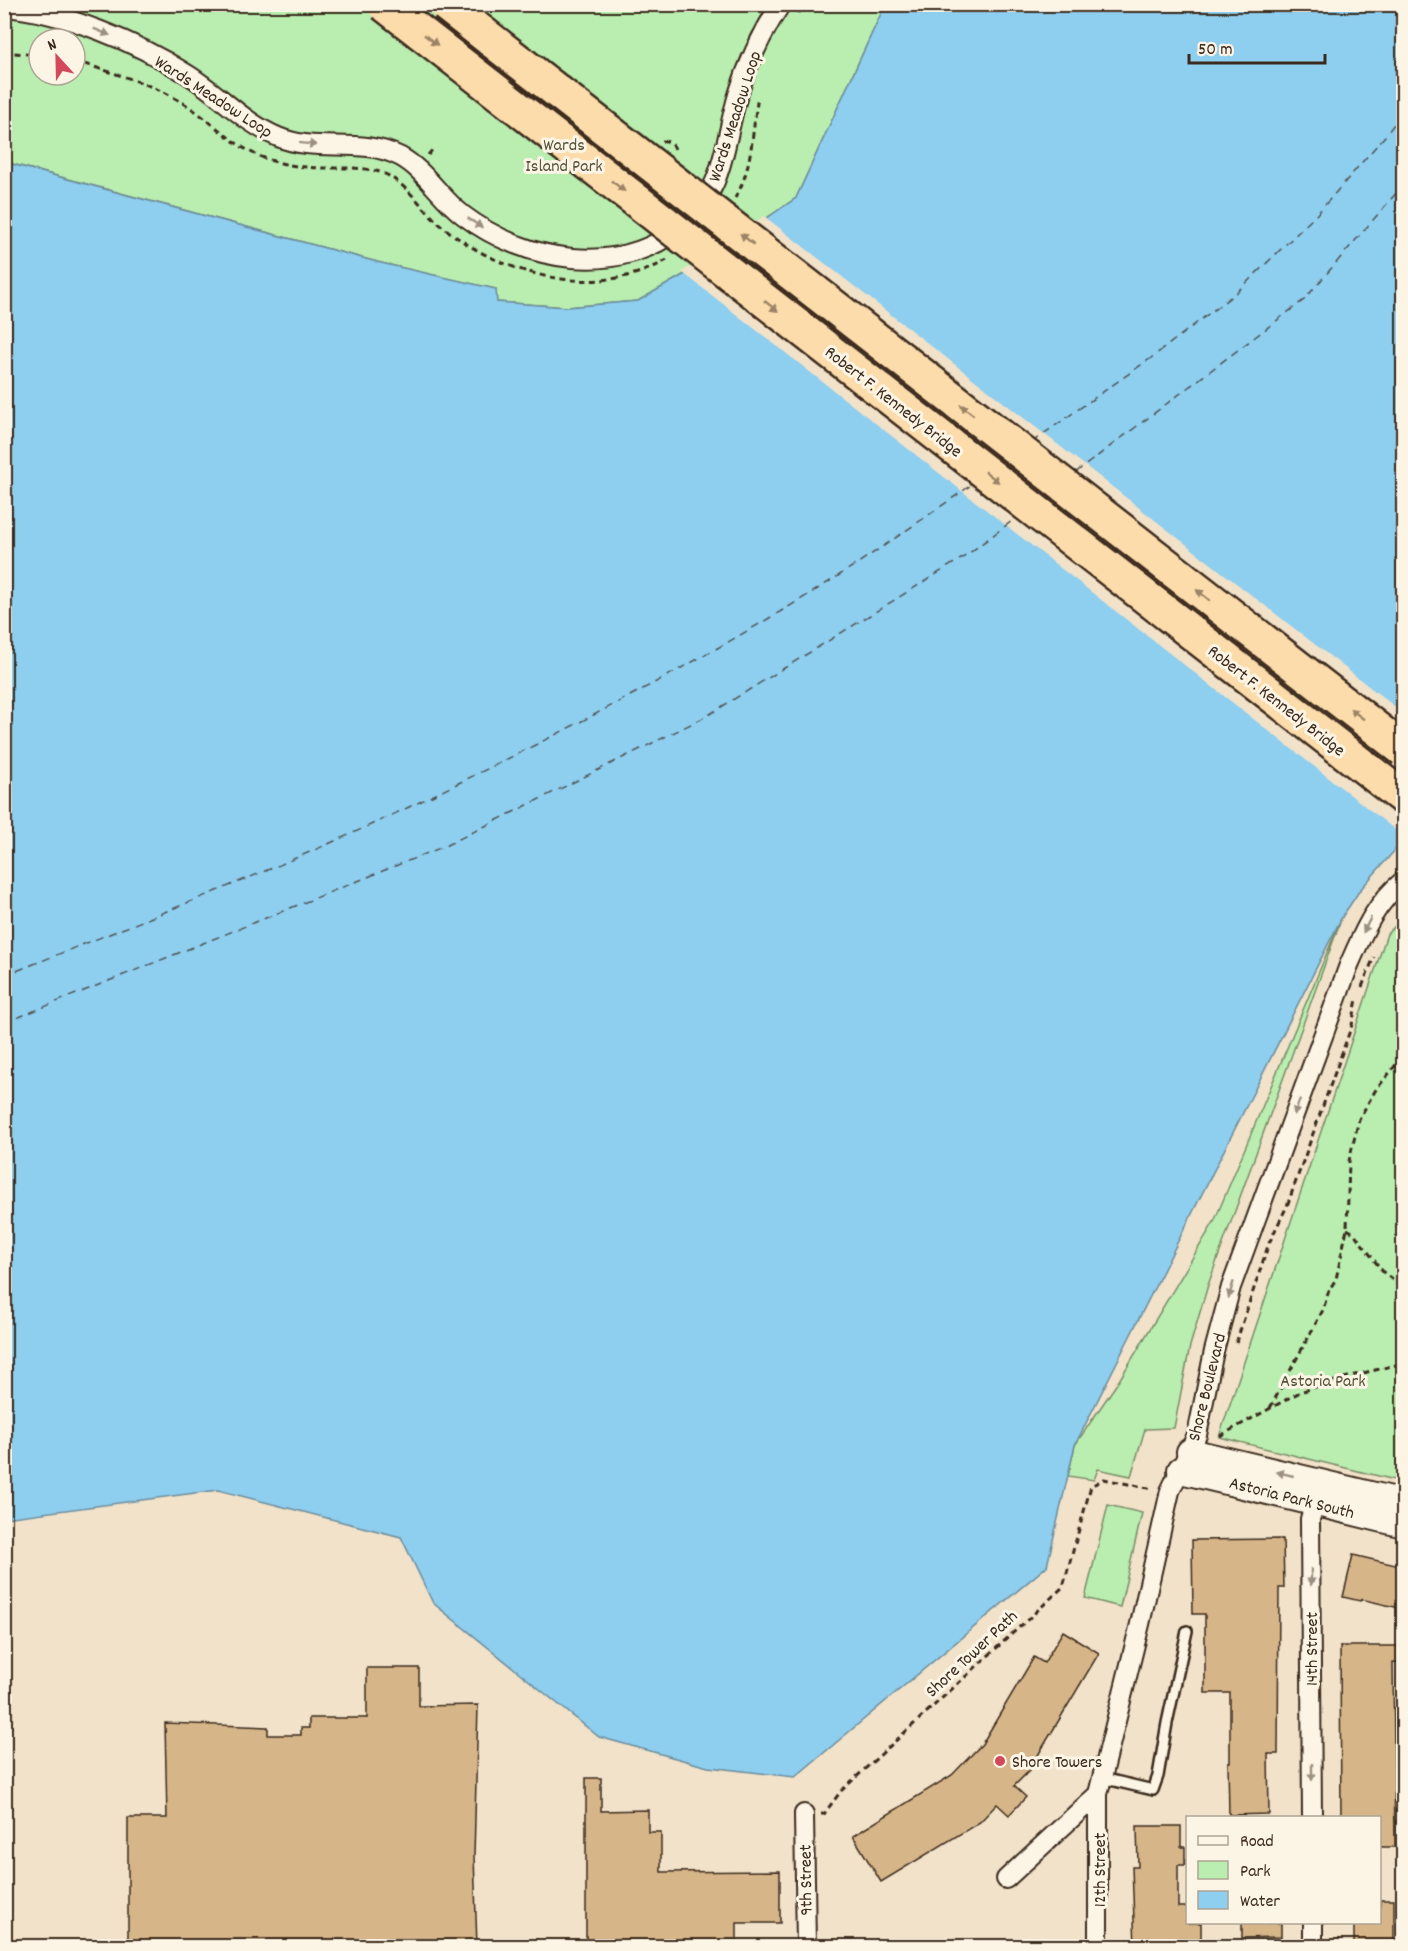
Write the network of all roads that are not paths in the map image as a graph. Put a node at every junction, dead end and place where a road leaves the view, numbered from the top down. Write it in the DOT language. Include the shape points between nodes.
graph roads {
  1 [pos="384,4"];
  2 [pos="446,4"];
  3 [pos="782,4"];
  4 [pos="4,7"];
  5 [pos="1404,750"];
  6 [pos="1404,798"];
  7 [pos="1404,880"];
  8 [pos="1189,1452"];
  9 [pos="1318,1493"];
  10 [pos="1404,1503"];
  11 [pos="1404,1524"];
  12 [pos="1187,1631"];
  13 [pos="1100,1786"];
  14 [pos="804,1814"];
  15 [pos="1312,1816"];
  16 [pos="1006,1879"];
  17 [pos="1313,1924"];
  18 [pos="806,1947"];
  19 [pos="1098,1947"];
  20 [pos="1313,1947"];
  1 -- 6 [label="highway, Robert F. Kennedy Bridge, one-way, bridge"];
  5 -- 2 [label="highway, Robert F. Kennedy Bridge, one-way, bridge"];
  4 -- 3 [label="street, Wards Meadow Loop, one-way" via="69,21 140,49 186,74 255,125 281,139 312,145 358,145 401,158 417,168 460,213 524,248 548,255 604,259 645,249 682,226 706,198 722,168 738,96 755,47"];
  7 -- 8 [label="street, Shore Boulevard, one-way" via="1373,914 1349,965 1231,1287"];
  8 -- 9 [label="street, Astoria Park South"];
  8 -- 13 [label="street, Shore Boulevard" via="1170,1491"];
  9 -- 10 [label="street, Astoria Park South"];
  9 -- 11 [label="street, Astoria Park South"];
  9 -- 15 [label="street, 14th Street, one-way" via="1310,1519"];
  12 -- 13 [label="lane" via="1153,1790"];
  13 -- 16 [label="street"];
  13 -- 19 [label="street, 12th Street"];
  14 -- 18 [label="street, 9th Street"];
  17 -- 20 [label="street"];
}
